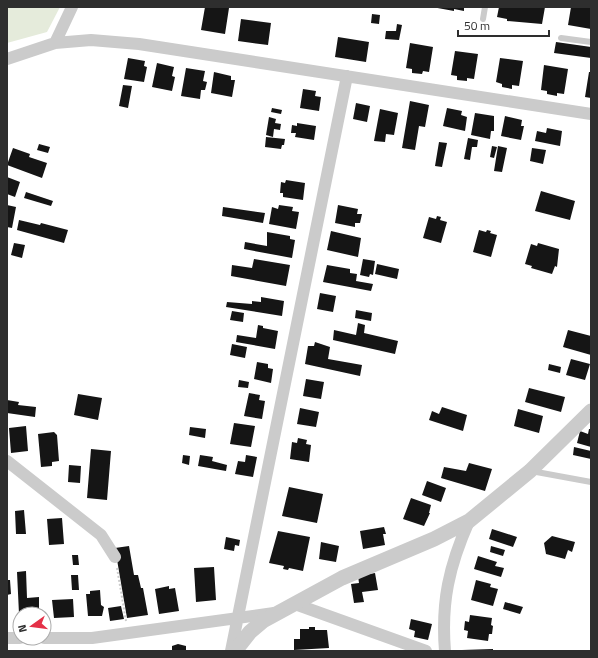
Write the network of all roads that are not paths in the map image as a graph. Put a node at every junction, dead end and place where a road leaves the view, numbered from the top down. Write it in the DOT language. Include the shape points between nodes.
graph roads {
  1 [pos="72,7"];
  2 [pos="485,7"];
  3 [pos="483,19"];
  4 [pos="561,38"];
  5 [pos="591,42"];
  6 [pos="55,43"];
  7 [pos="11,58"];
  8 [pos="7,69"];
  9 [pos="347,76"];
  10 [pos="591,114"];
  11 [pos="591,411"];
  12 [pos="7,461"];
  13 [pos="530,470"];
  14 [pos="591,482"];
  15 [pos="469,521"];
  16 [pos="115,557"];
  17 [pos="295,604"];
  18 [pos="279,613"];
  19 [pos="238,618"];
  20 [pos="52,638"];
  21 [pos="231,651"];
  22 [pos="235,651"];
  23 [pos="426,651"];
  24 [pos="445,651"];
  1 -- 6 [label="street"];
  2 -- 3 [label="lane"];
  4 -- 5 [label="lane"];
  6 -- 7 [label="street"];
  6 -- 9 [label="street" via="92,40 139,44"];
  7 -- 8 [label="street"];
  9 -- 10 [label="street"];
  9 -- 19 [label="street"];
  11 -- 13 [label="street"];
  12 -- 16 [label="street" via="101,535"];
  13 -- 14 [label="lane"];
  13 -- 15 [label="street"];
  15 -- 17 [label="street" via="434,539 342,578"];
  15 -- 24 [label="street" via="452,562 446,586"];
  17 -- 18 [label="street"];
  17 -- 23 [label="street"];
  18 -- 19 [label="street"];
  18 -- 22 [label="street" via="263,621 250,632"];
  19 -- 20 [label="street" via="92,638"];
  19 -- 21 [label="street"];
}
